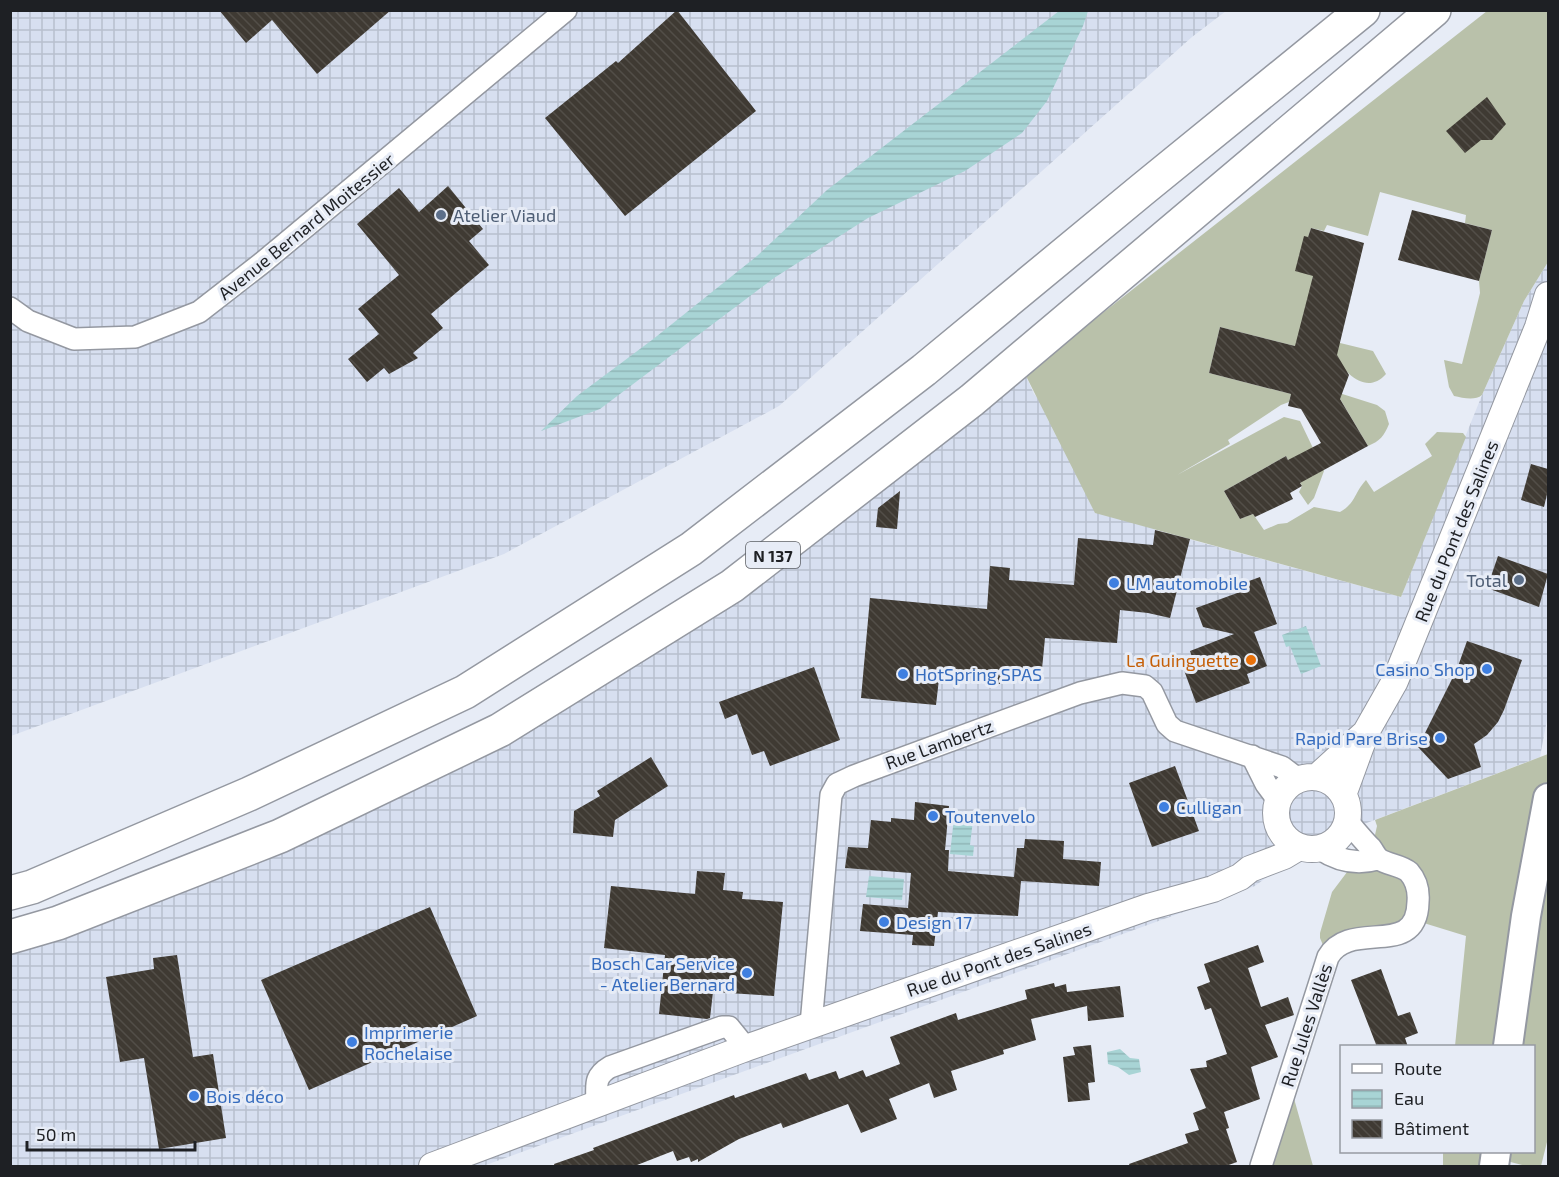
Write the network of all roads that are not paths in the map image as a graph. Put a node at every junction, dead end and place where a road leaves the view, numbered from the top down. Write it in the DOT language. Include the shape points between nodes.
graph roads {
  1 [pos="566,10"];
  2 [pos="1363,10"];
  3 [pos="1434,10"];
  4 [pos="1548,295"];
  5 [pos="10,308"];
  6 [pos="1543,322"];
  7 [pos="1366,732"];
  8 [pos="1252,756"];
  9 [pos="1308,778"];
  10 [pos="1343,795"];
  11 [pos="1548,798"];
  12 [pos="1278,813"];
  13 [pos="1347,821"];
  14 [pos="1309,848"];
  15 [pos="1378,859"];
  16 [pos="1250,869"];
  17 [pos="10,894"];
  18 [pos="10,937"];
  19 [pos="811,1025"];
  20 [pos="1508,1045"];
  21 [pos="432,1167"];
  22 [pos="1261,1167"];
  1 -- 5 [label="street, Avenue Bernard Moitessier" via="199,312 135,337 74,339 28,321"];
  2 -- 17 [label="highway" via="924,370 691,549 465,692 249,794"];
  3 -- 18 [label="highway, N 137" via="972,400 732,586 500,730 280,836 58,923"];
  4 -- 6 [label="street, Rue du Pont des Salines"];
  6 -- 7 [label="street, Rue du Pont des Salines" via="1395,681"];
  7 -- 9 [label="street, Rue du Pont des Salines"];
  7 -- 10 [label="street, Rue du Pont des Salines"];
  8 -- 9 [label="street, Rue Lambertz"];
  8 -- 12 [label="street"];
  8 -- 19 [label="street, Rue Lambertz" via="1175,730 1167,724 1152,692 1145,686 1122,683 1080,693 837,784 831,795"];
  9 -- 10 [label="street" via="1328,780"];
  9 -- 12 [label="street, Rue du Pont des Salines" via="1283,791"];
  10 -- 13 [label="street, Rue du Pont des Salines"];
  11 -- 20 [label="main road"];
  12 -- 14 [label="street" via="1283,834"];
  12 -- 16 [label="street, Rue du Pont des Salines"];
  13 -- 14 [label="street, Rue du Pont des Salines" via="1329,845"];
  13 -- 15 [label="street, Rue Jules Vallès"];
  14 -- 15 [label="street, Rue Jules Vallès" via="1364,863"];
  14 -- 16 [label="street, Rue du Pont des Salines"];
  15 -- 22 [label="street, Rue Jules Vallès" via="1408,871 1414,881 1419,905 1414,920 1400,934 1360,938 1332,950"];
  16 -- 19 [label="street, Rue du Pont des Salines" via="1213,889 1148,907"];
  19 -- 21 [label="street, Rue du Pont des Salines"];
}
